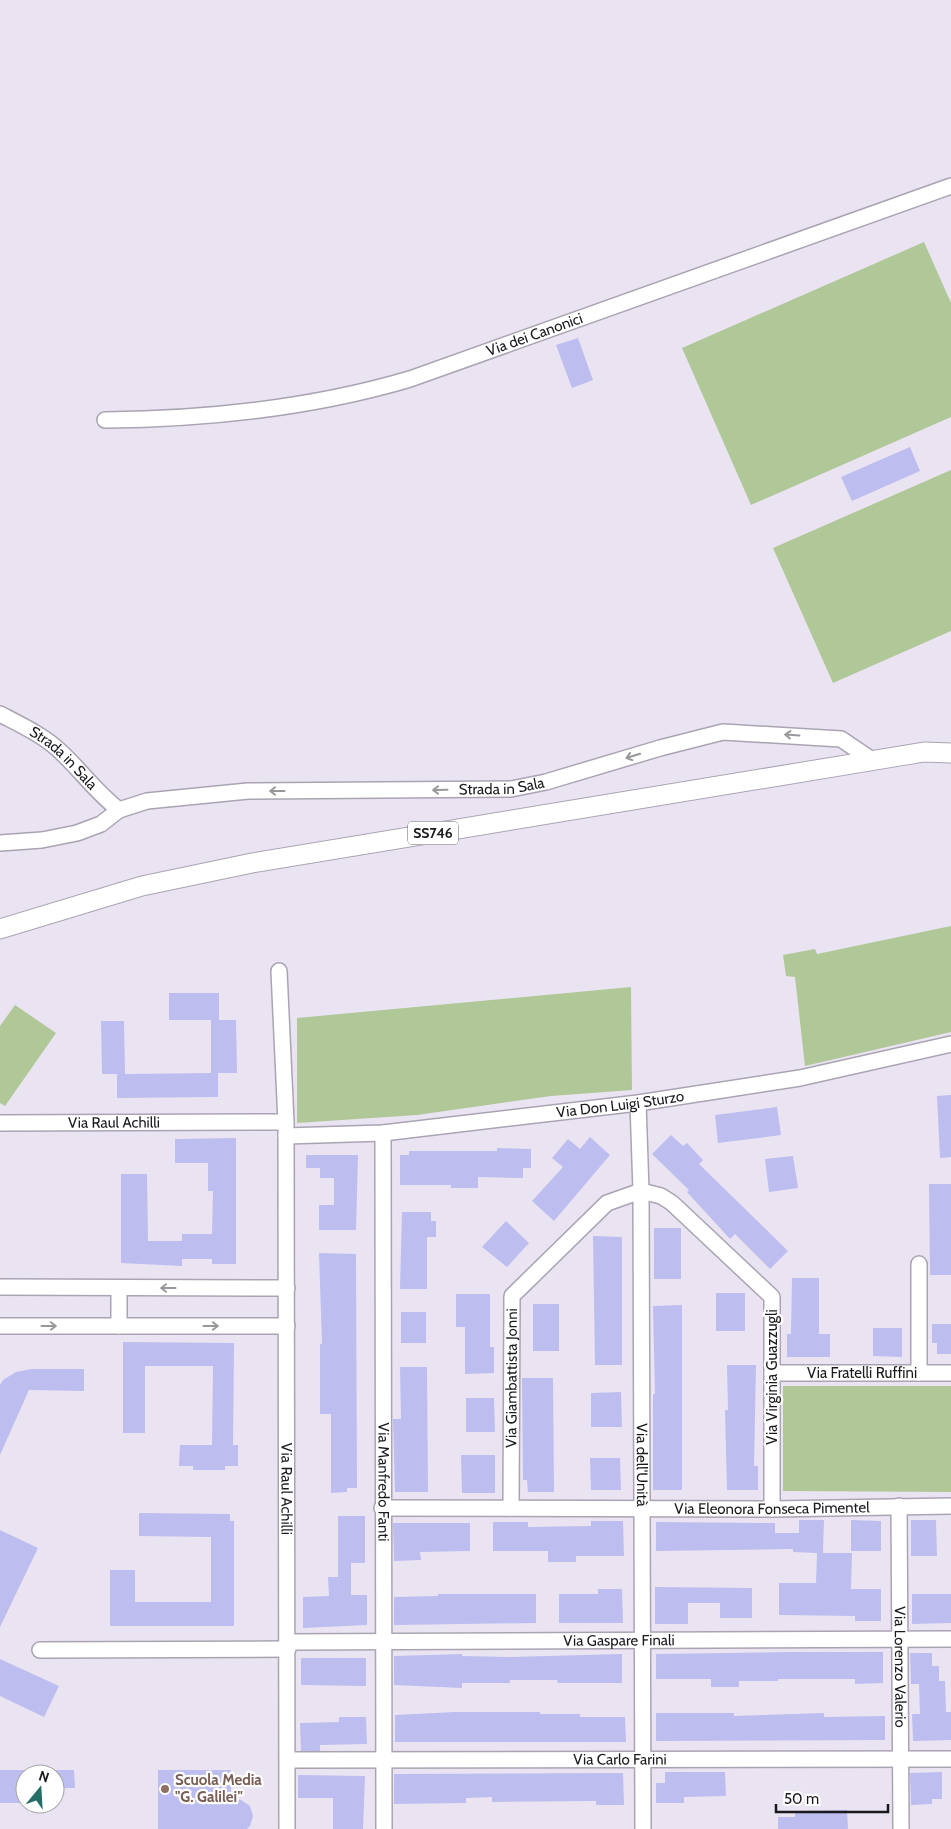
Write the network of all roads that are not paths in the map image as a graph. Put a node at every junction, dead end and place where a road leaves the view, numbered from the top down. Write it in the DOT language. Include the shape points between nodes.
graph roads {
  1 [pos="951,186"];
  2 [pos="105,420"];
  3 [pos="0,714"];
  4 [pos="951,741"];
  5 [pos="924,752"];
  6 [pos="951,753"];
  7 [pos="872,760"];
  8 [pos="119,810"];
  9 [pos="0,843"];
  10 [pos="0,929"];
  11 [pos="279,971"];
  12 [pos="951,1044"];
  13 [pos="638,1103"];
  14 [pos="0,1122"];
  15 [pos="286,1129"];
  16 [pos="382,1133"];
  17 [pos="641,1191"];
  18 [pos="919,1264"];
  19 [pos="0,1288"];
  20 [pos="119,1288"];
  21 [pos="287,1288"];
  22 [pos="0,1326"];
  23 [pos="119,1326"];
  24 [pos="287,1326"];
  25 [pos="951,1372"];
  26 [pos="772,1373"];
  27 [pos="919,1373"];
  28 [pos="899,1506"];
  29 [pos="951,1506"];
  30 [pos="382,1508"];
  31 [pos="510,1508"];
  32 [pos="643,1508"];
  33 [pos="772,1509"];
  34 [pos="951,1638"];
  35 [pos="899,1640"];
  36 [pos="641,1641"];
  37 [pos="382,1642"];
  38 [pos="288,1646"];
  39 [pos="40,1650"];
  40 [pos="383,1759"];
  41 [pos="901,1759"];
  42 [pos="951,1759"];
  43 [pos="288,1760"];
  44 [pos="642,1760"];
  45 [pos="287,1829"];
  46 [pos="384,1829"];
  47 [pos="643,1829"];
  48 [pos="901,1829"];
  1 -- 2 [label="street, Via dei Canonici" via="372,390 219,414"];
  3 -- 8 [label="street, Strada in Sala" via="61,752 100,795"];
  4 -- 5 [label="main road, SS746"];
  5 -- 6 [label="main road, SS746"];
  5 -- 7 [label="main road, SS746"];
  7 -- 8 [label="street, Strada in Sala, one-way" via="841,739 723,732 511,789 248,791 147,801"];
  7 -- 10 [label="main road, SS746" via="252,863 142,886"];
  8 -- 9 [label="street, Strada in Sala" via="100,824 77,833"];
  11 -- 15 [label="street, Via Raul Achilli"];
  12 -- 13 [label="street, Via Don Luigi Sturzo" via="800,1078"];
  13 -- 16 [label="street, Via Don Luigi Sturzo"];
  13 -- 17 [label="street, Via dell'Unità"];
  14 -- 15 [label="street, Via Raul Achilli"];
  15 -- 16 [label="street, Via Don Luigi Sturzo"];
  15 -- 21 [label="street, Via Raul Achilli"];
  16 -- 30 [label="street, Via Manfredo Fanti"];
  17 -- 26 [label="street, Via Virginia Guazzugli" via="672,1202 772,1297"];
  17 -- 31 [label="street, Via Giambattista Jonni" via="608,1203 512,1296"];
  17 -- 32 [label="street, Via dell'Unità"];
  18 -- 27 [label="street"];
  19 -- 20 [label="street"];
  21 -- 20 [label="street, one-way"];
  20 -- 23 [label="street"];
  21 -- 24 [label="street, Via Raul Achilli"];
  22 -- 23 [label="street, one-way"];
  23 -- 24 [label="street, one-way"];
  24 -- 38 [label="street, Via Raul Achilli"];
  25 -- 27 [label="street, Via Fratelli Ruffini"];
  26 -- 27 [label="street, Via Fratelli Ruffini"];
  26 -- 33 [label="street, Via Virginia Guazzugli"];
  28 -- 29 [label="street, Via Eleonora Fonseca Pimentel"];
  28 -- 33 [label="street, Via Eleonora Fonseca Pimentel"];
  28 -- 35 [label="street, Via Lorenzo Valerio"];
  30 -- 31 [label="street, Via Eleonora Fonseca Pimentel"];
  30 -- 37 [label="street, Via Manfredo Fanti"];
  31 -- 32 [label="street, Via Eleonora Fonseca Pimentel"];
  32 -- 33 [label="street, Via Eleonora Fonseca Pimentel"];
  32 -- 36 [label="street, Via dell'Unità"];
  34 -- 35 [label="street, Via Gaspare Finali"];
  35 -- 36 [label="street, Via Gaspare Finali"];
  35 -- 41 [label="street, Via Lorenzo Valerio"];
  36 -- 37 [label="street, Via Gaspare Finali"];
  36 -- 44 [label="street, Via dell'Unità"];
  37 -- 38 [label="street, Via Gaspare Finali"];
  37 -- 40 [label="street, Via Manfredo Fanti"];
  38 -- 39 [label="street"];
  38 -- 43 [label="street, Via Raul Achilli"];
  40 -- 43 [label="street, Via Carlo Farini"];
  40 -- 44 [label="street, Via Carlo Farini"];
  40 -- 46 [label="street, Via Manfredo Fanti"];
  41 -- 42 [label="street, Via Carlo Farini"];
  41 -- 44 [label="street, Via Carlo Farini"];
  41 -- 48 [label="street, Via Lorenzo Valerio"];
  43 -- 45 [label="street, Via Raul Achilli"];
  44 -- 47 [label="street, Via dell'Unità"];
}
